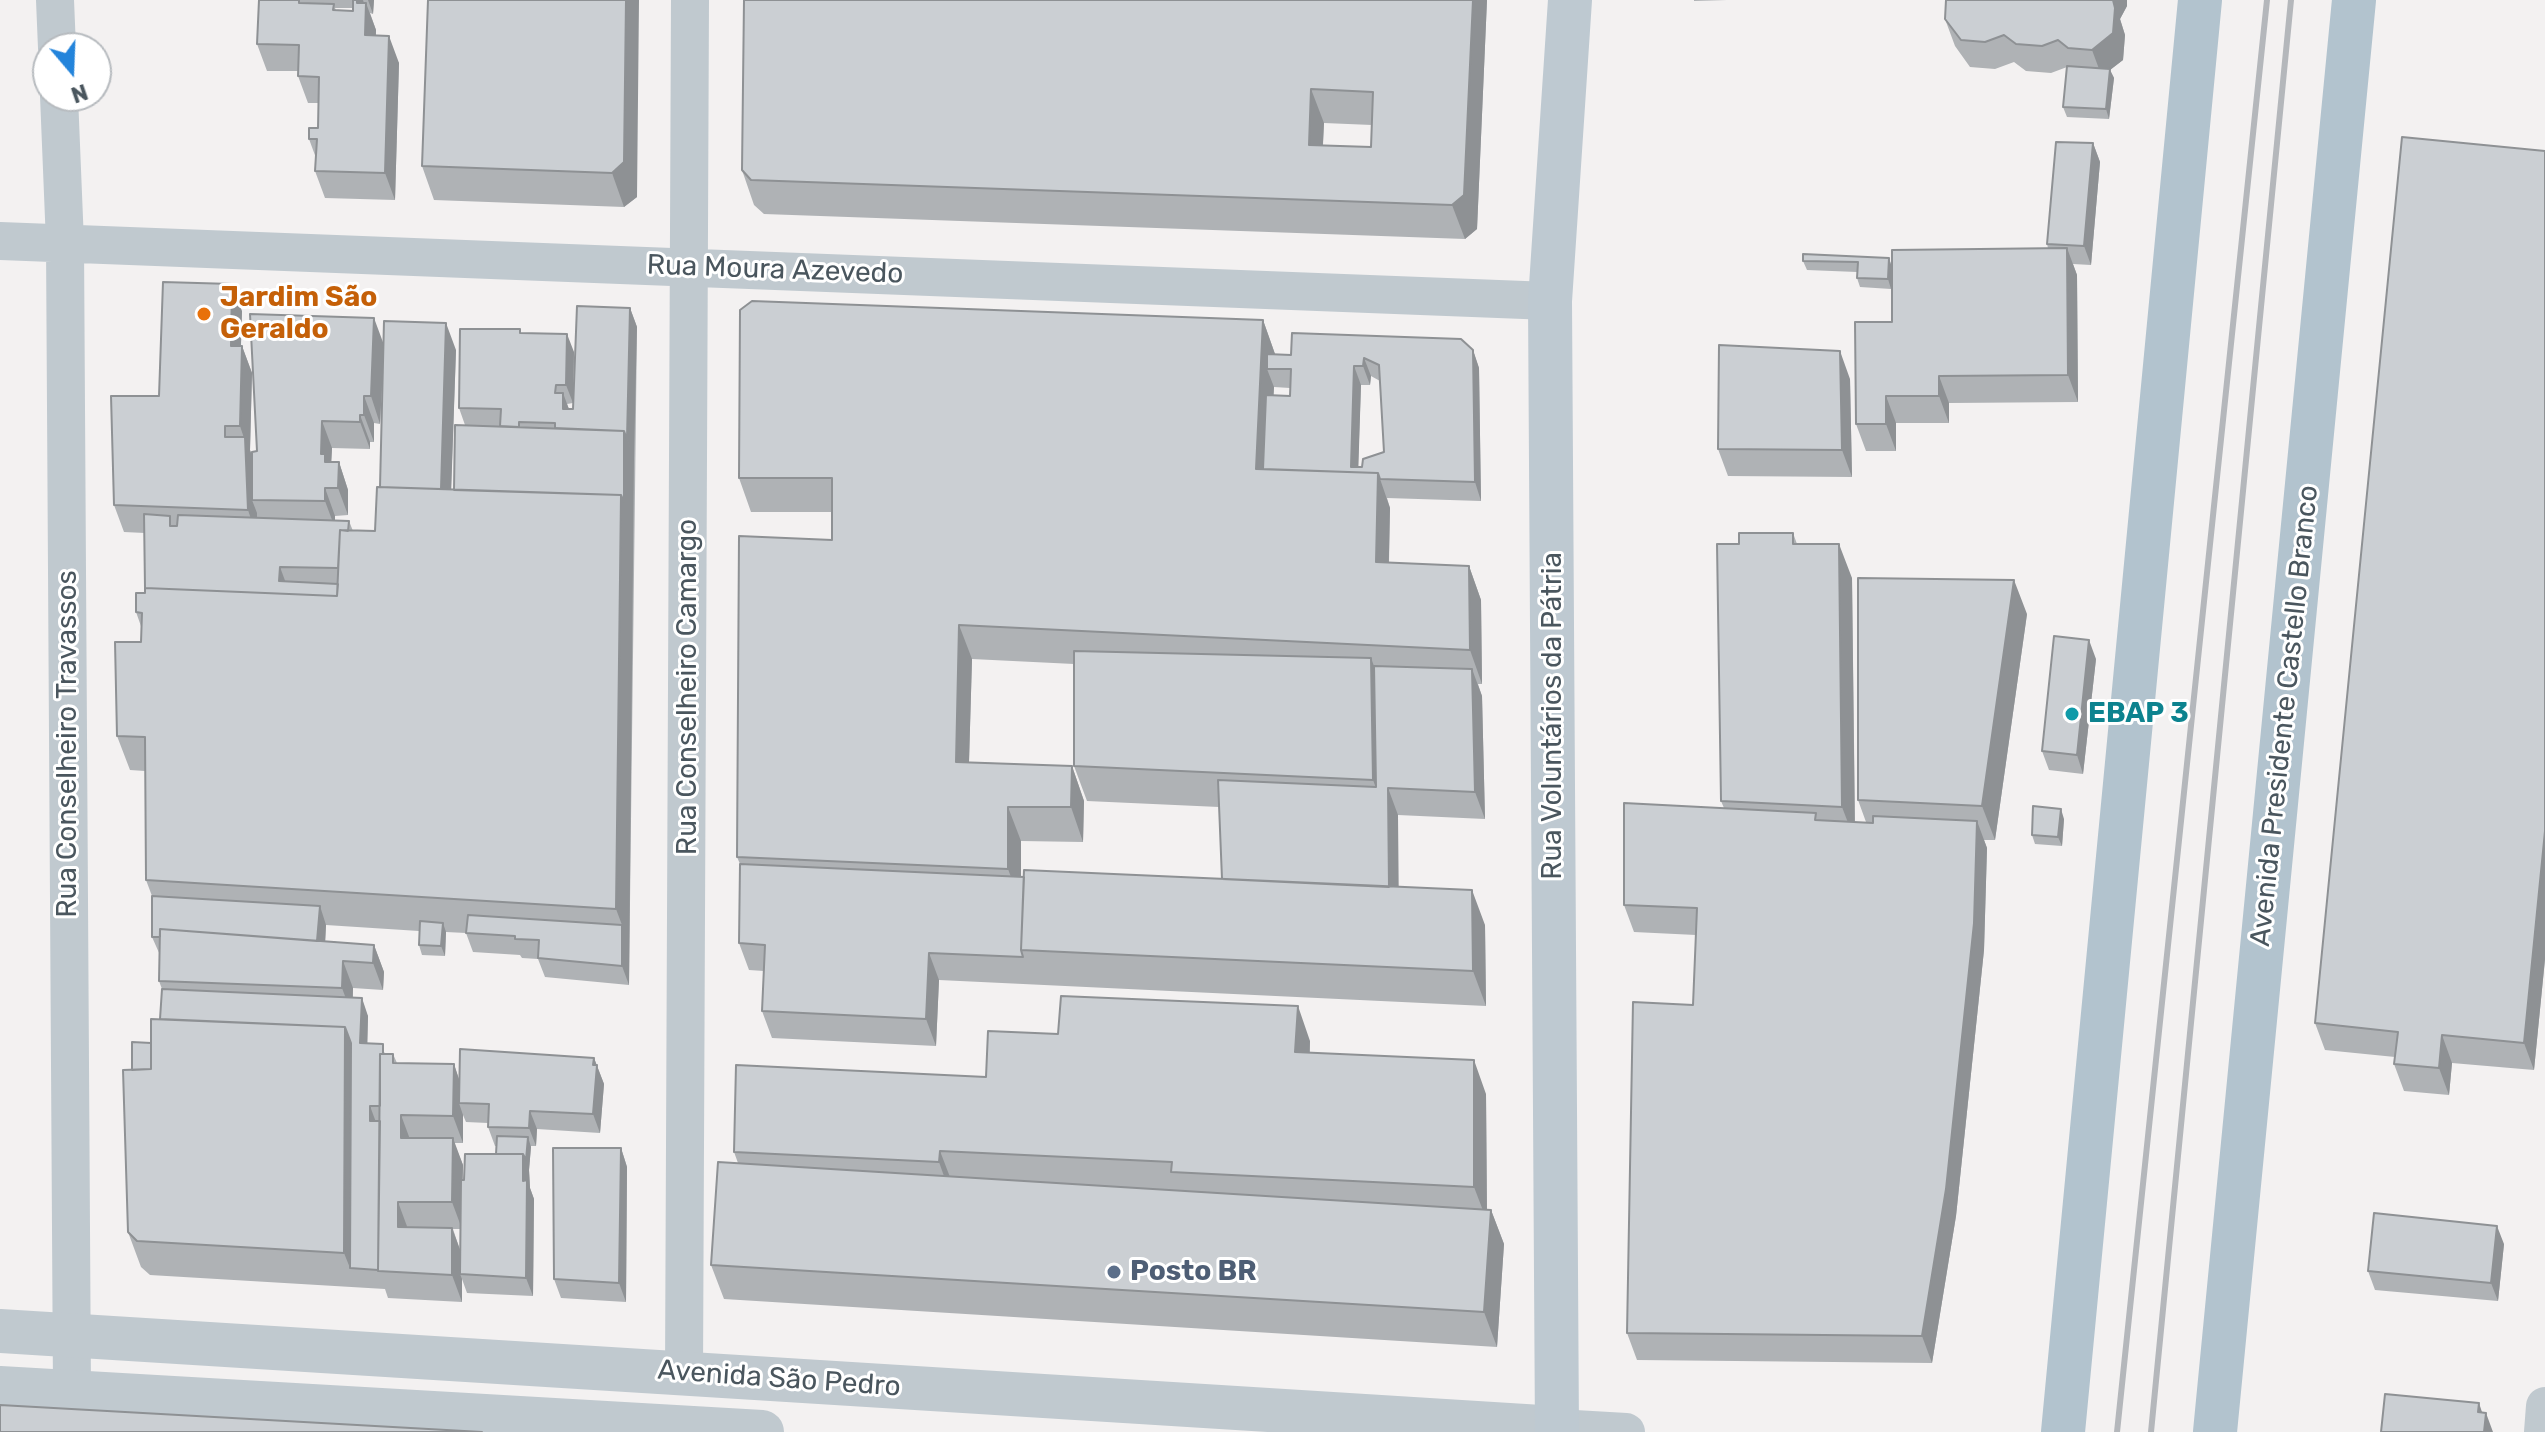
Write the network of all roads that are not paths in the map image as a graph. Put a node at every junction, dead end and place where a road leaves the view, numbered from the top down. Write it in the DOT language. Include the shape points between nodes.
graph roads {
  1 [pos="55,0"];
  2 [pos="690,0"];
  3 [pos="1570,0"];
  4 [pos="2200,0"];
  5 [pos="2354,0"];
  6 [pos="56,32"];
  7 [pos="60,112"];
  8 [pos="0,241"];
  9 [pos="65,243"];
  10 [pos="690,266"];
  11 [pos="1550,301"];
  12 [pos="0,1331"];
  13 [pos="71,1335"];
  14 [pos="684,1373"];
  15 [pos="0,1388"];
  16 [pos="72,1392"];
  17 [pos="2545,1406"];
  18 [pos="1557,1430"];
  19 [pos="762,1432"];
  20 [pos="1626,1432"];
  21 [pos="2063,1432"];
  22 [pos="2215,1432"];
  23 [pos="2543,1432"];
  1 -- 6 [label="street"];
  2 -- 10 [label="street, Rua Conselheiro Camargo"];
  3 -- 11 [label="main road, Rua Voluntários da Pátria"];
  4 -- 21 [label="main road"];
  5 -- 22 [label="main road, Avenida Presidente Castello Branco"];
  7 -- 9 [label="street, Rua Conselheiro Travassos"];
  8 -- 9 [label="street, Rua Moura Azevedo"];
  9 -- 10 [label="street, Rua Moura Azevedo"];
  9 -- 13 [label="street, Rua Conselheiro Travassos"];
  10 -- 11 [label="street, Rua Moura Azevedo"];
  10 -- 14 [label="street, Rua Conselheiro Camargo"];
  11 -- 18 [label="main road, Rua Voluntários da Pátria"];
  12 -- 13 [label="street, Avenida São Pedro"];
  13 -- 14 [label="street, Avenida São Pedro"];
  13 -- 16 [label="street, Rua Conselheiro Travassos"];
  14 -- 18 [label="street, Avenida São Pedro"];
  15 -- 16 [label="street, Avenida São Pedro"];
  16 -- 19 [label="street, Avenida São Pedro"];
  17 -- 23 [label="street"];
  18 -- 20 [label="street"];
}
